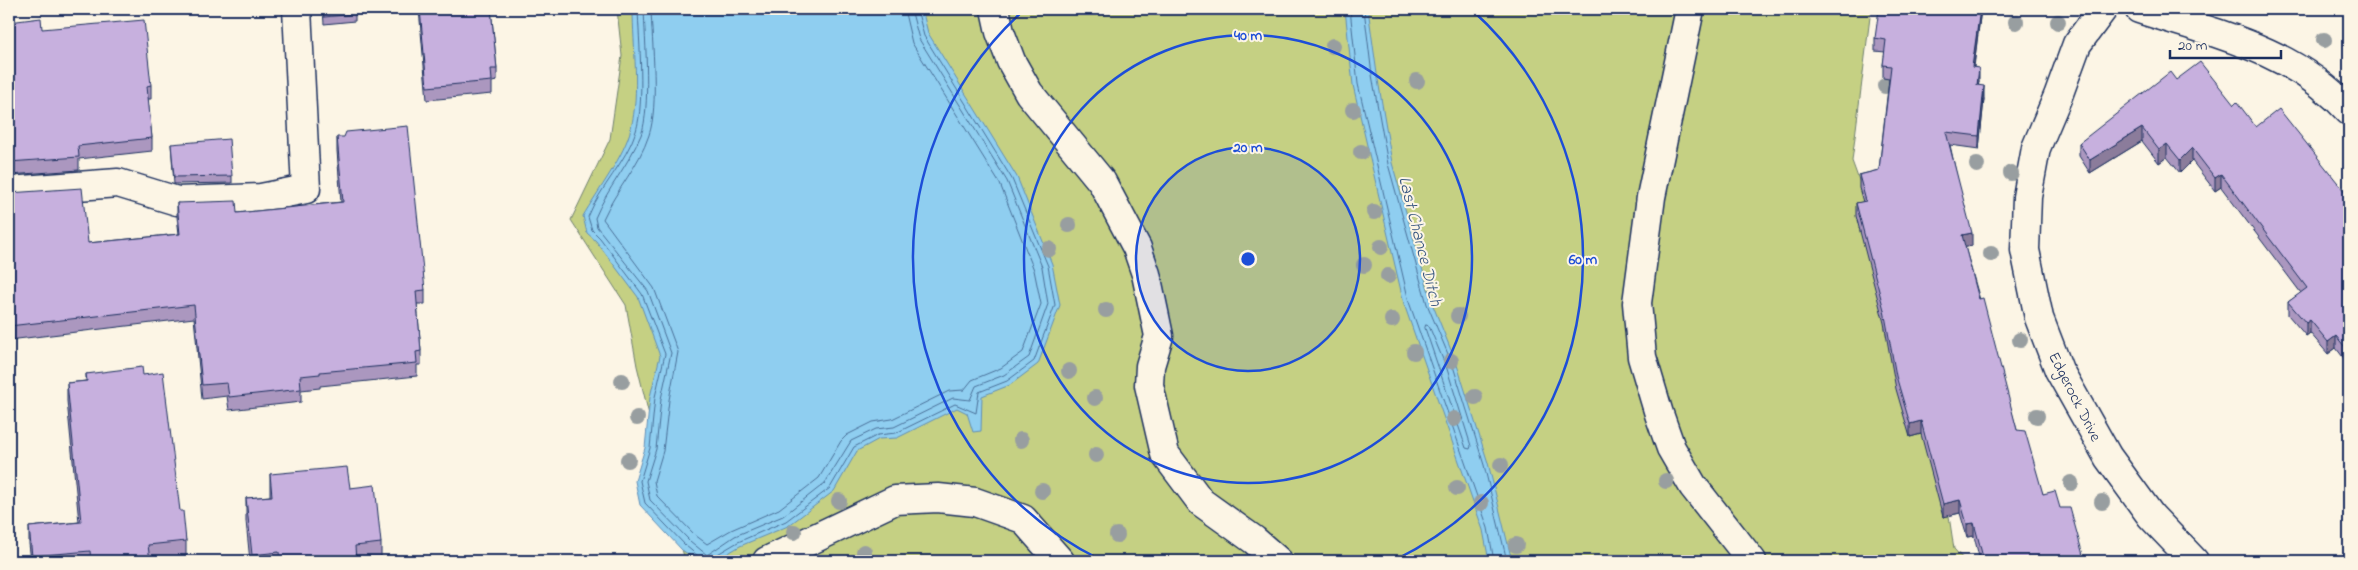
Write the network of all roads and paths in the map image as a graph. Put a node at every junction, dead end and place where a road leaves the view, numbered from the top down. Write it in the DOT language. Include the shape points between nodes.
graph roads {
  1 [pos="298,9"];
  2 [pos="995,9"];
  3 [pos="1690,9"];
  4 [pos="2103,9"];
  5 [pos="2139,9"];
  6 [pos="2349,111"];
  7 [pos="9,191"];
  8 [pos="767,561"];
  9 [pos="1060,561"];
  10 [pos="1278,561"];
  11 [pos="1752,561"];
  12 [pos="2194,561"];
  1 -- 7 [label="street" via="306,189 261,198 178,201 118,183"];
  2 -- 10 [label="street" via="1011,61 1029,92 1102,182 1137,248 1160,336 1150,366 1149,385 1165,454 1201,502"];
  3 -- 11 [label="street" via="1651,197 1637,303 1642,357 1671,448 1693,486"];
  4 -- 12 [label="street, Edgerock Drive" via="2077,44 2036,148 2027,197 2025,250 2039,318 2059,370 2108,457 2151,516"];
  5 -- 6 [label="street" via="2256,47 2290,63 2333,92"];
  8 -- 9 [label="street" via="895,500 938,498 975,502 1023,519"];
}
